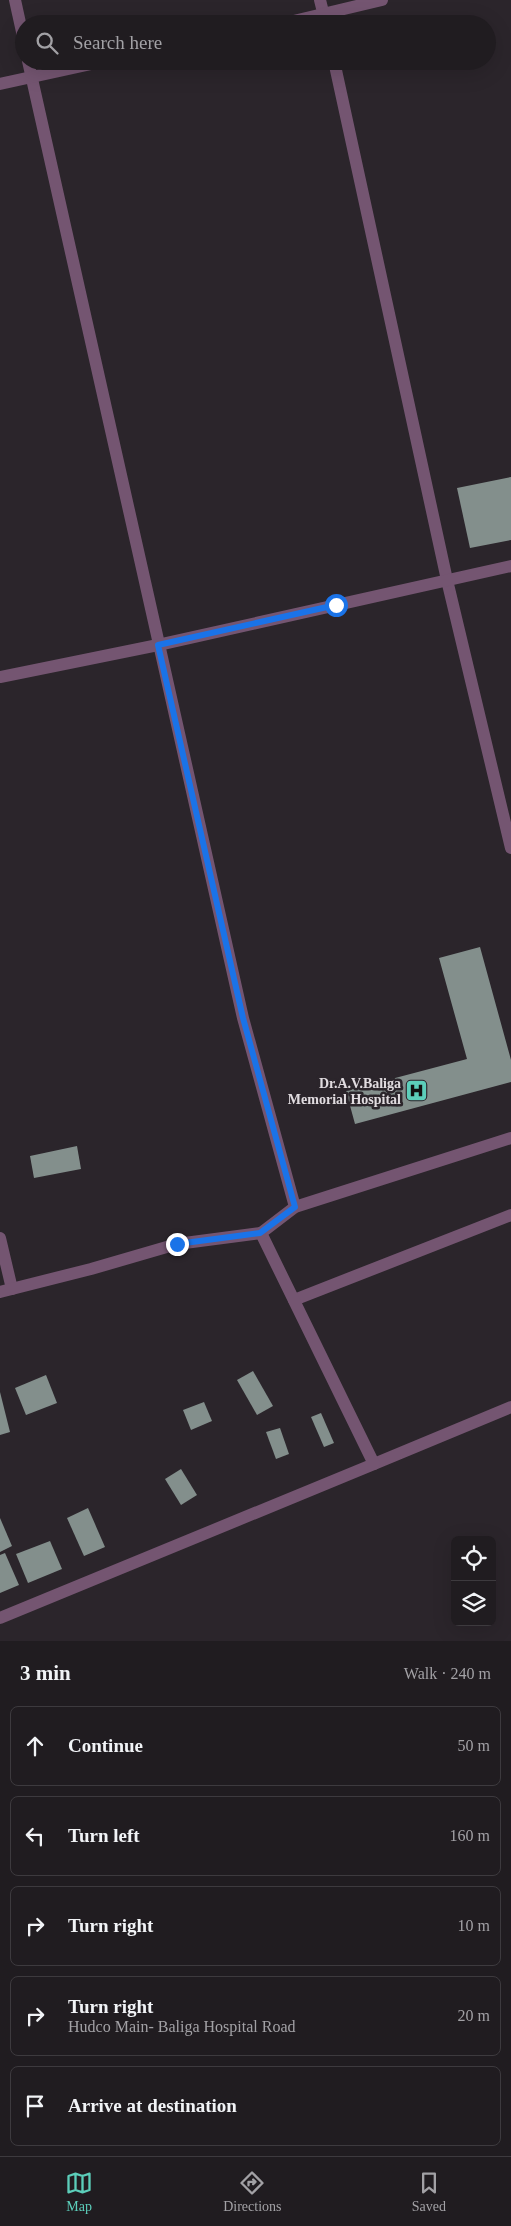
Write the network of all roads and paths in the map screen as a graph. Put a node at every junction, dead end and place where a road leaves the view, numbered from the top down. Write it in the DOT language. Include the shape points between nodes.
graph roads {
  1 [pos="15,0"];
  2 [pos="320,0"];
  3 [pos="382,0"];
  4 [pos="18,15"];
  5 [pos="324,15"];
  6 [pos="337,15"];
  7 [pos="30,70"];
  8 [pos="63,70"];
  9 [pos="336,70"];
  10 [pos="31,77"];
  11 [pos="0,84"];
  12 [pos="511,566"];
  13 [pos="447,580"];
  14 [pos="158,645"];
  15 [pos="0,677"];
  16 [pos="511,848"];
  17 [pos="511,1138"];
  18 [pos="295,1207"];
  19 [pos="511,1215"];
  20 [pos="260,1233"];
  21 [pos="0,1238"];
  22 [pos="6,1290"];
  23 [pos="294,1300"];
  24 [pos="511,1407"];
  25 [pos="374,1464"];
  26 [pos="0,1618"];
  1 -- 4 [label="street"];
  2 -- 5 [label="street"];
  3 -- 6 [label="street"];
  7 -- 10 [label="street"];
  8 -- 10 [label="street"];
  9 -- 13 [label="street"];
  10 -- 11 [label="street"];
  10 -- 14 [label="street"];
  12 -- 13 [label="street"];
  13 -- 14 [label="street"];
  13 -- 16 [label="street"];
  14 -- 15 [label="street"];
  14 -- 18 [label="street" via="243,1018"];
  17 -- 18 [label="street"];
  18 -- 20 [label="street"];
  19 -- 23 [label="street"];
  20 -- 22 [label="street" via="177,1244"];
  20 -- 23 [label="street"];
  21 -- 22 [label="street"];
  23 -- 25 [label="street"];
  24 -- 25 [label="street"];
  25 -- 26 [label="street"];
}
